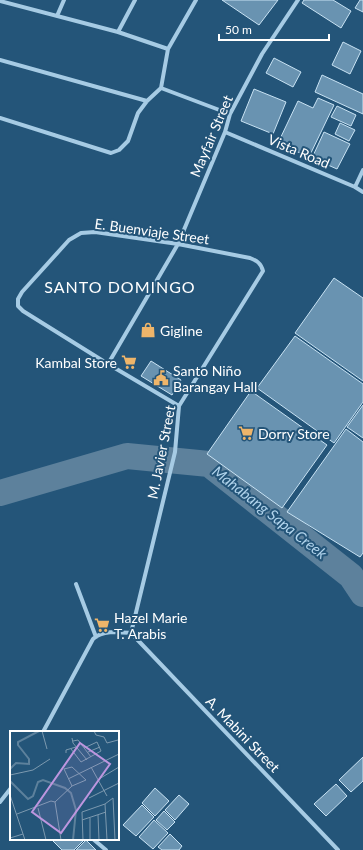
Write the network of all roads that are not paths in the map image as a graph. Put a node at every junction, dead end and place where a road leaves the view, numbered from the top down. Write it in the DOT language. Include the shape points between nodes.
graph roads {
  1 [pos="64,0"];
  2 [pos="135,0"];
  3 [pos="196,0"];
  4 [pos="298,0"];
  5 [pos="1,1"];
  6 [pos="57,16"];
  7 [pos="118,32"];
  8 [pos="168,49"];
  9 [pos="0,60"];
  10 [pos="161,88"];
  11 [pos="147,101"];
  12 [pos="230,114"];
  13 [pos="0,118"];
  14 [pos="225,132"];
  15 [pos="363,170"];
  16 [pos="355,187"];
  17 [pos="363,192"];
  18 [pos="178,244"];
  19 [pos="263,271"];
  20 [pos="108,364"];
  21 [pos="179,406"];
  22 [pos="76,584"];
  23 [pos="132,633"];
  24 [pos="96,637"];
  25 [pos="44,731"];
  26 [pos="10,789"];
  27 [pos="0,802"];
  28 [pos="94,840"];
  29 [pos="106,850"];
  30 [pos="338,850"];
  1 -- 6 [label="street"];
  2 -- 7 [label="street"];
  3 -- 8 [label="street"];
  4 -- 12 [label="street, Mayfair Street" via="262,54"];
  5 -- 6 [label="street"];
  6 -- 7 [label="street"];
  7 -- 8 [label="street"];
  8 -- 10 [label="street"];
  9 -- 11 [label="street"];
  10 -- 11 [label="street"];
  10 -- 12 [label="street"];
  11 -- 13 [label="street" via="138,113 128,141 119,150 111,153"];
  12 -- 14 [label="street, Mayfair Street"];
  14 -- 16 [label="street, Vista Road"];
  14 -- 18 [label="street, Mayfair Street"];
  15 -- 16 [label="street"];
  16 -- 17 [label="street, Vista Road"];
  18 -- 19 [label="street, E. Buenviaje Street" via="250,258 258,261"];
  18 -- 20 [label="street, Mayfair Street"];
  18 -- 20 [label="street, E. Buenviaje Street" via="95,232 81,234 69,240 22,292 18,306 23,311"];
  19 -- 21 [label="street, M. Javier Street"];
  20 -- 21 [label="street"];
  21 -- 23 [label="street, M. Javier Street" via="175,452"];
  22 -- 24 [label="street"];
  23 -- 24 [label="street" via="107,633"];
  23 -- 30 [label="street, A. Mabini Street"];
  24 -- 25 [label="street"];
  26 -- 27 [label="street"];
  28 -- 29 [label="street"];
}
